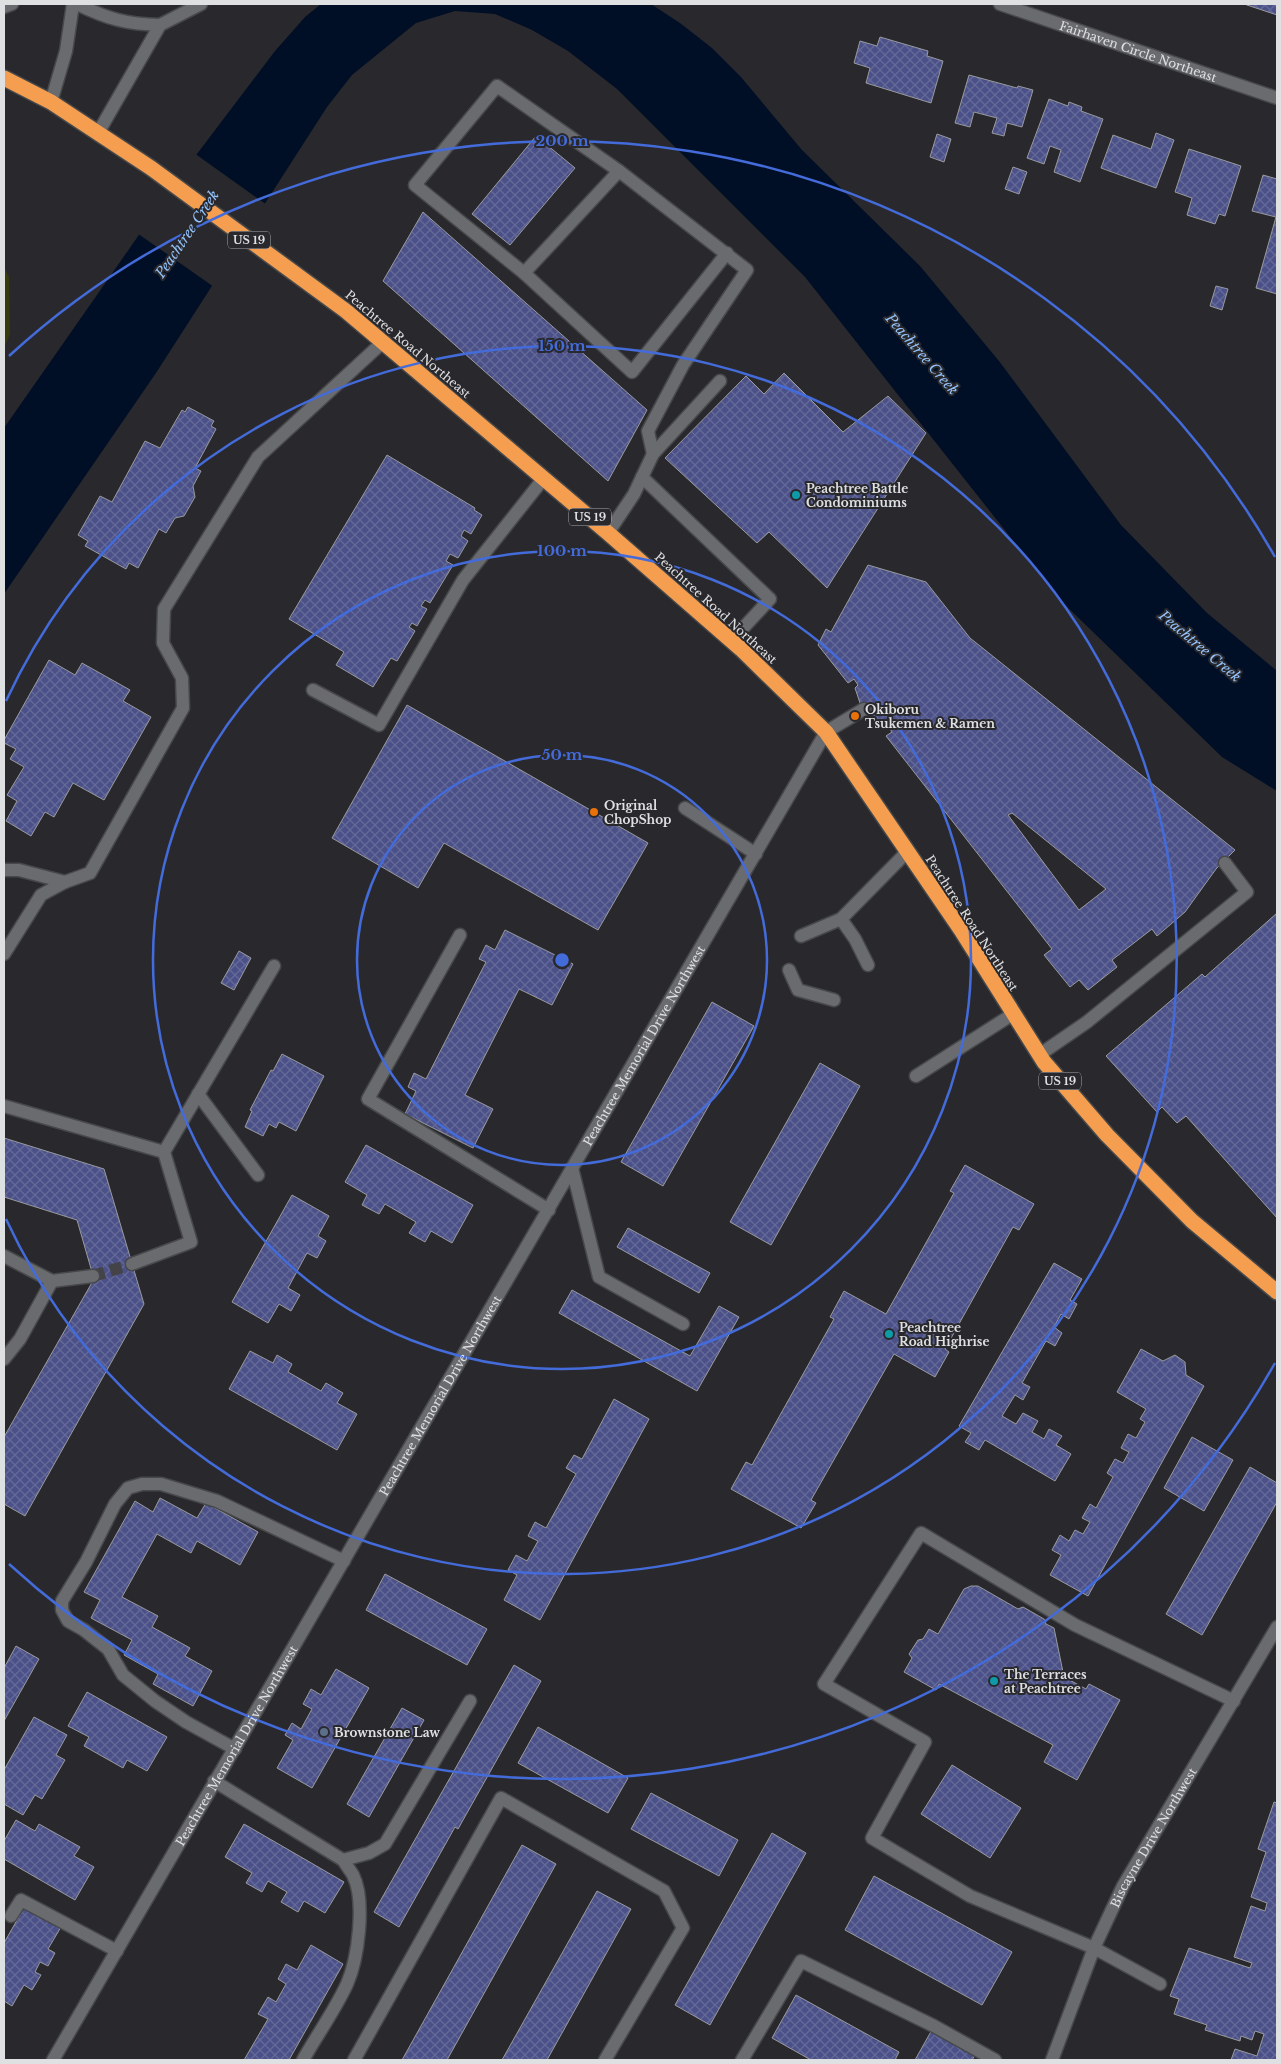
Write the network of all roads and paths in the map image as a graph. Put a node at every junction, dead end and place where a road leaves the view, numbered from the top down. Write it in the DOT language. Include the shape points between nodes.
graph roads {
  1 [pos="12,4"];
  2 [pos="72,4"];
  3 [pos="77,4"];
  4 [pos="201,4"];
  5 [pos="1000,4"];
  6 [pos="4,6"];
  7 [pos="160,25"];
  8 [pos="4,78"];
  9 [pos="1277,98"];
  10 [pos="51,102"];
  11 [pos="98,133"];
  12 [pos="619,171"];
  13 [pos="727,253"];
  14 [pos="524,273"];
  15 [pos="383,342"];
  16 [pos="720,381"];
  17 [pos="653,454"];
  18 [pos="642,477"];
  19 [pos="544,478"];
  20 [pos="608,533"];
  21 [pos="732,640"];
  22 [pos="313,690"];
  23 [pos="864,709"];
  24 [pos="826,732"];
  25 [pos="685,808"];
  26 [pos="907,852"];
  27 [pos="756,854"];
  28 [pos="1224,863"];
  29 [pos="4,870"];
  30 [pos="65,882"];
  31 [pos="841,919"];
  32 [pos="460,935"];
  33 [pos="800,936"];
  34 [pos="4,954"];
  35 [pos="868,965"];
  36 [pos="274,966"];
  37 [pos="788,970"];
  38 [pos="834,1000"];
  39 [pos="1013,1014"];
  40 [pos="1039,1055"];
  41 [pos="916,1076"];
  42 [pos="198,1094"];
  43 [pos="4,1106"];
  44 [pos="164,1152"];
  45 [pos="572,1168"];
  46 [pos="258,1175"];
  47 [pos="549,1210"];
  48 [pos="4,1256"];
  49 [pos="132,1264"];
  50 [pos="93,1276"];
  51 [pos="52,1281"];
  52 [pos="1277,1292"];
  53 [pos="683,1324"];
  54 [pos="4,1359"];
  55 [pos="344,1561"];
  56 [pos="1277,1627"];
  57 [pos="470,1701"];
  58 [pos="1234,1701"];
  59 [pos="235,1749"];
  60 [pos="214,1781"];
  61 [pos="342,1860"];
  62 [pos="11,1916"];
  63 [pos="1094,1948"];
  64 [pos="117,1952"];
  65 [pos="1160,1984"];
  66 [pos="53,2060"];
  67 [pos="303,2060"];
  68 [pos="354,2060"];
  69 [pos="605,2060"];
  70 [pos="742,2060"];
  71 [pos="995,2060"];
  72 [pos="1052,2060"];
  1 -- 6 [label="street"];
  2 -- 10 [label="street" via="66,51"];
  3 -- 7 [label="street" via="114,20"];
  4 -- 7 [label="street"];
  5 -- 9 [label="street, Fairhaven Circle Northeast"];
  7 -- 11 [label="street"];
  8 -- 10 [label="highway, Peachtree Road Northeast / US 19"];
  10 -- 11 [label="highway, Peachtree Road Northeast / US 19"];
  11 -- 15 [label="highway, Peachtree Road Northeast / US 19" via="151,168 346,311"];
  12 -- 13 [label="street"];
  12 -- 14 [label="street"];
  12 -- 14 [label="street" via="497,86 415,185"];
  13 -- 14 [label="street" via="632,372"];
  13 -- 17 [label="street" via="747,270 683,365 648,431"];
  15 -- 19 [label="highway, Peachtree Road Northeast / US 19"];
  15 -- 30 [label="street" via="258,457 164,609 163,643 182,678 183,708 90,873"];
  16 -- 17 [label="street"];
  17 -- 18 [label="street"];
  18 -- 20 [label="street"];
  18 -- 21 [label="street" via="770,599"];
  19 -- 20 [label="highway, Peachtree Road Northeast / US 19"];
  19 -- 22 [label="street" via="463,580 379,725"];
  20 -- 21 [label="highway, Peachtree Road Northeast / US 19"];
  21 -- 24 [label="highway, Peachtree Road Northeast / US 19"];
  23 -- 24 [label="street"];
  24 -- 26 [label="highway, Peachtree Road Northeast / US 19"];
  24 -- 27 [label="street, Peachtree Memorial Drive Northwest"];
  25 -- 27 [label="street"];
  26 -- 31 [label="street"];
  26 -- 39 [label="highway, Peachtree Road Northeast / US 19"];
  27 -- 45 [label="street, Peachtree Memorial Drive Northwest"];
  28 -- 40 [label="street" via="1247,892 1087,1022"];
  29 -- 30 [label="street" via="19,870"];
  30 -- 34 [label="street" via="41,894"];
  31 -- 33 [label="street"];
  31 -- 35 [label="street"];
  32 -- 47 [label="street" via="368,1099"];
  36 -- 42 [label="street"];
  37 -- 38 [label="street" via="798,990"];
  39 -- 40 [label="highway, Peachtree Road Northeast / US 19"];
  39 -- 41 [label="street"];
  40 -- 52 [label="highway, Peachtree Road Northeast / US 19" via="1107,1135 1192,1221"];
  42 -- 44 [label="street"];
  42 -- 46 [label="street"];
  43 -- 44 [label="street"];
  44 -- 49 [label="street" via="191,1242"];
  45 -- 47 [label="street, Peachtree Memorial Drive Northwest"];
  45 -- 53 [label="street" via="598,1276"];
  47 -- 55 [label="street, Peachtree Memorial Drive Northwest"];
  48 -- 51 [label="street"];
  50 -- 51 [label="street"];
  51 -- 54 [label="street" via="20,1339"];
  55 -- 59 [label="street, Peachtree Memorial Drive Northwest"];
  55 -- 59 [label="street" via="217,1500 161,1484 128,1488 115,1504 62,1601 62,1610 68,1621 108,1649 123,1675 155,1701"];
  56 -- 58 [label="street, Biscayne Drive Northwest"];
  57 -- 61 [label="street" via="385,1844 370,1853"];
  58 -- 63 [label="street, Biscayne Drive Northwest" via="1123,1886"];
  58 -- 63 [label="street" via="1075,1625 921,1533 824,1684 925,1742 872,1838 970,1896"];
  59 -- 60 [label="street, Peachtree Memorial Drive Northwest"];
  60 -- 61 [label="street"];
  60 -- 64 [label="street, Peachtree Memorial Drive Northwest"];
  61 -- 67 [label="street" via="354,1877 360,1904 357,1945 346,1985"];
  62 -- 64 [label="street" via="21,1900"];
  63 -- 65 [label="street"];
  63 -- 72 [label="street, Biscayne Drive Northwest"];
  64 -- 66 [label="street, Peachtree Memorial Drive Northwest"];
  68 -- 69 [label="street" via="501,1798 664,1891 683,1928"];
  70 -- 71 [label="street" via="801,1961 934,2026"];
}
